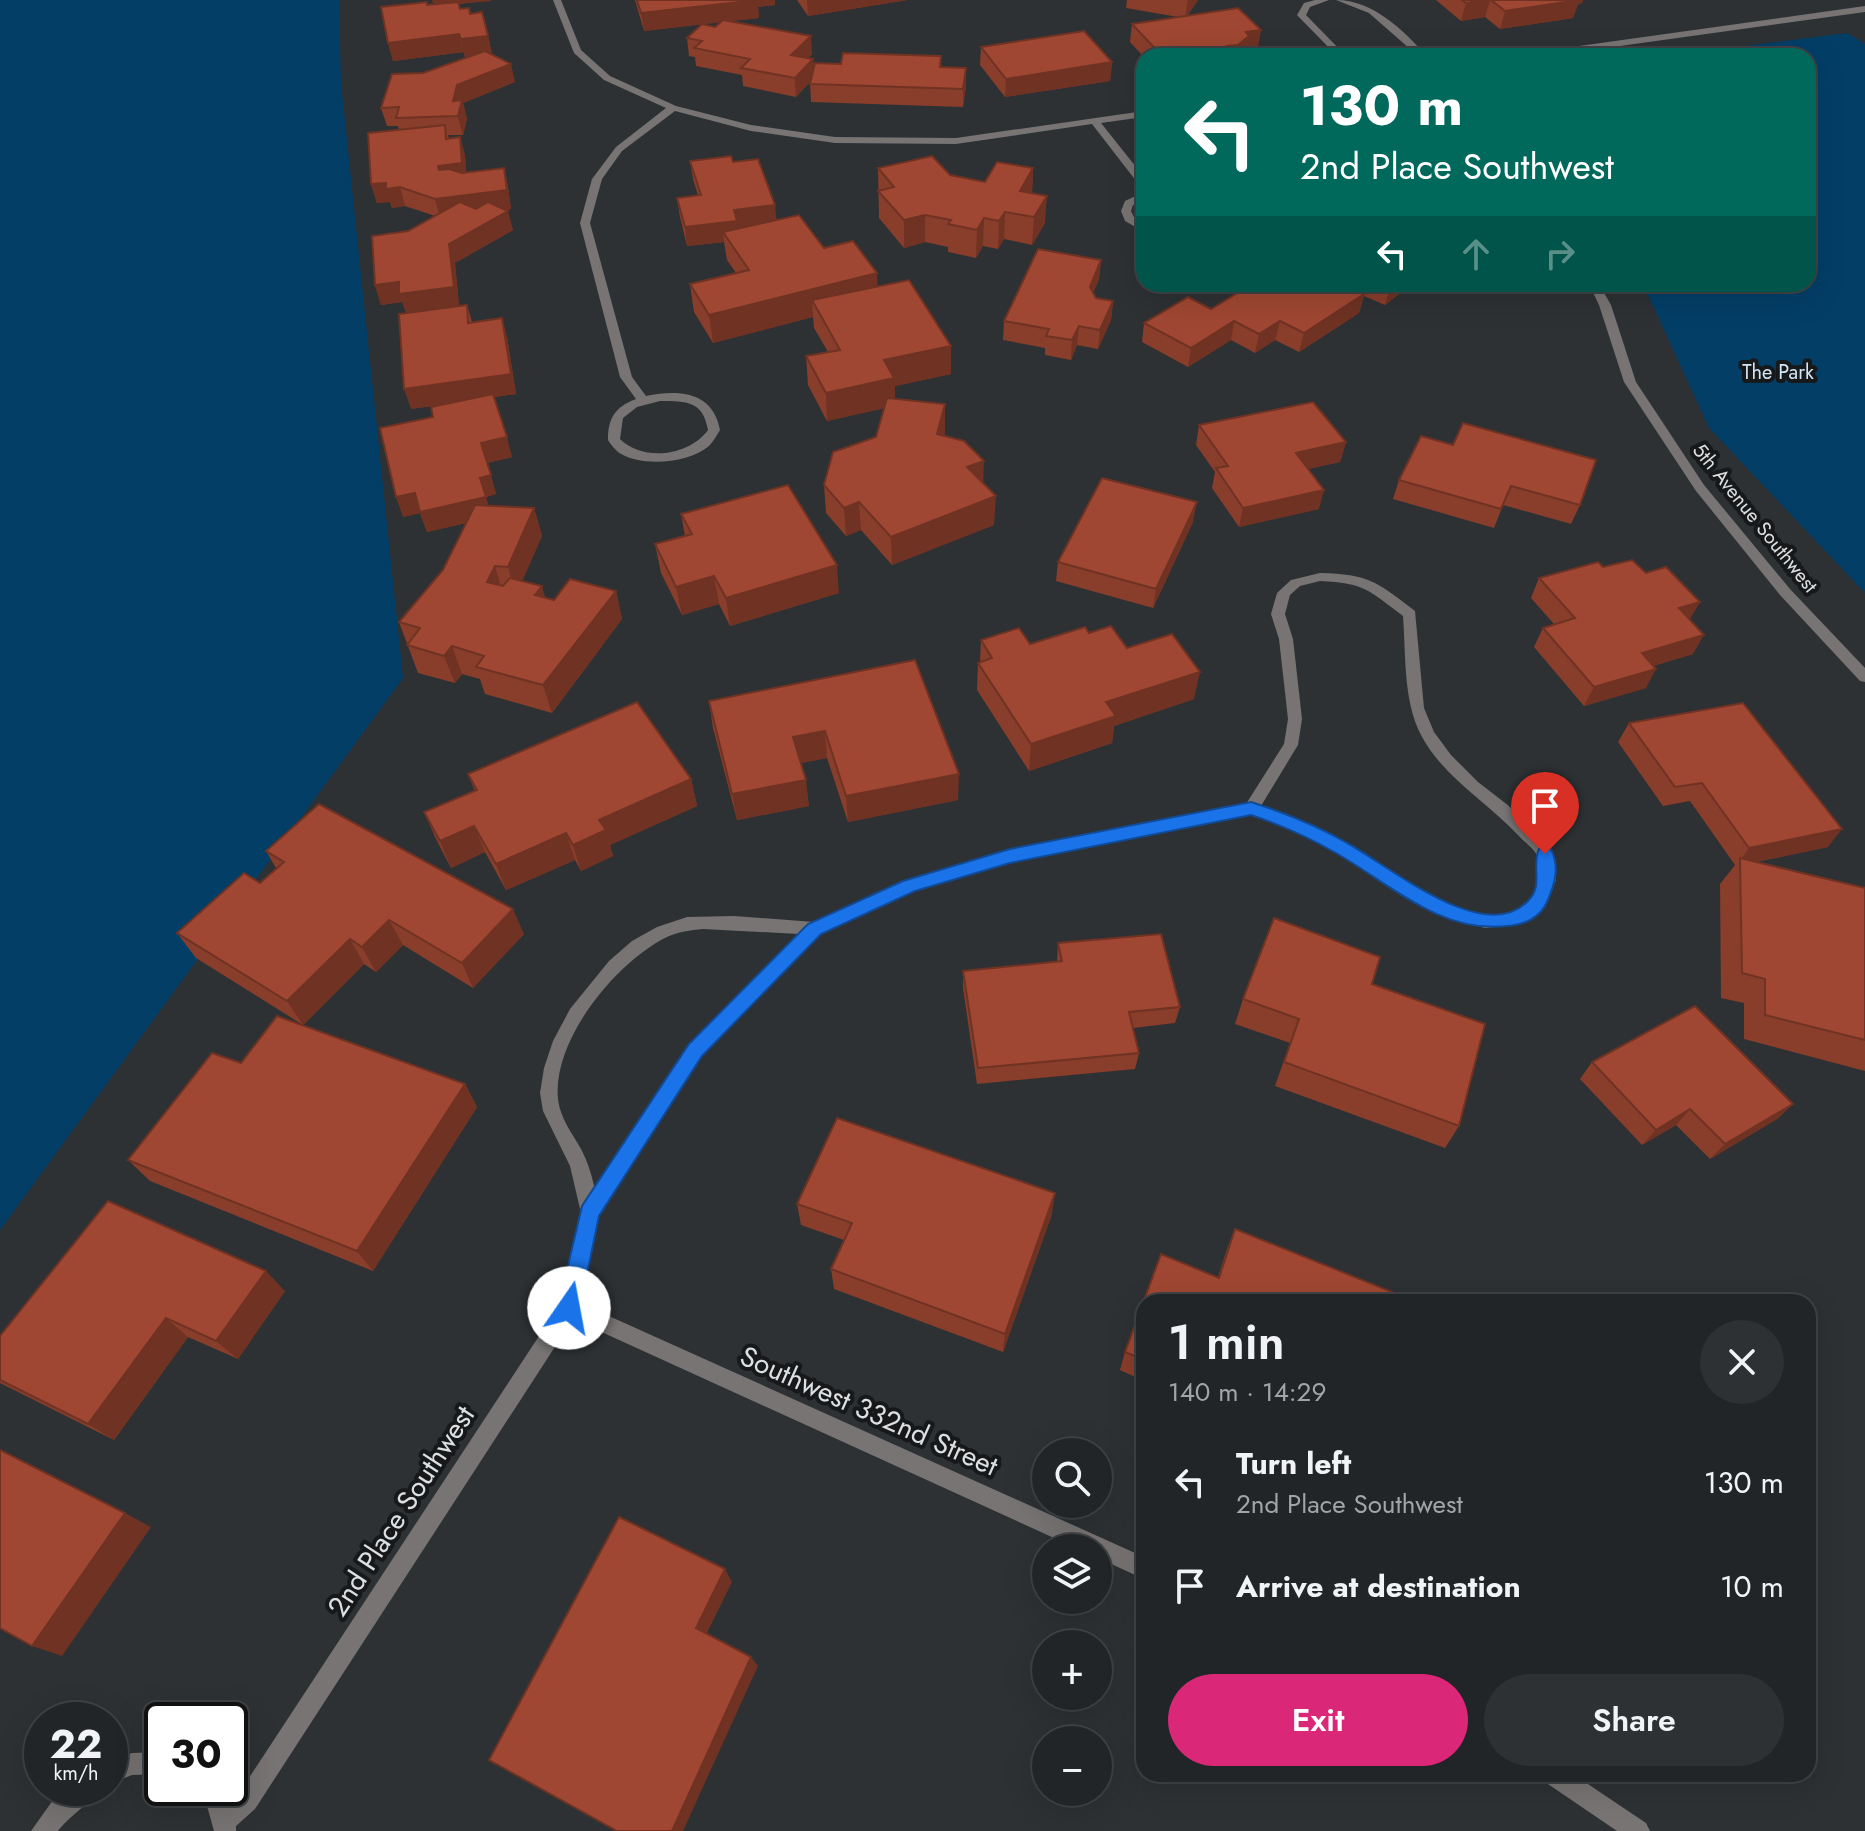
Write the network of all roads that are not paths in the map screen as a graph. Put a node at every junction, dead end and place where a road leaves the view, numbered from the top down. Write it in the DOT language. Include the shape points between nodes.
graph roads {
  1 [pos="557,0"];
  2 [pos="1325,0"];
  3 [pos="1340,0"];
  4 [pos="1865,9"];
  5 [pos="1334,48"];
  6 [pos="1414,48"];
  7 [pos="1586,48"];
  8 [pos="673,108"];
  9 [pos="1136,115"];
  10 [pos="1094,121"];
  11 [pos="1136,174"];
  12 [pos="1136,199"];
  13 [pos="1136,224"];
  14 [pos="1598,292"];
  15 [pos="643,400"];
  16 [pos="1865,677"];
  17 [pos="1251,809"];
  18 [pos="815,929"];
  19 [pos="590,1213"];
  20 [pos="569,1308"];
  21 [pos="1136,1564"];
  22 [pos="1565,1782"];
  23 [pos="63,1806"];
  24 [pos="219,1806"];
  25 [pos="224,1826"];
  26 [pos="43,1831"];
  27 [pos="1638,1831"];
  1 -- 8 [label="street" via="577,51 607,78"];
  2 -- 5 [label="street" via="1307,5 1301,15"];
  3 -- 6 [label="street" via="1372,11"];
  4 -- 7 [label="street"];
  8 -- 10 [label="street" via="751,128 835,140 956,141"];
  8 -- 15 [label="street" via="619,149 597,179 585,223 626,377"];
  9 -- 10 [label="street"];
  10 -- 11 [label="street"];
  12 -- 13 [label="street" via="1126,211"];
  14 -- 16 [label="street, 5th Avenue Southwest" via="1630,382 1700,488 1785,592"];
  15 -- 15 [label="street" via="618,416 613,427 620,447 632,454 684,454 699,447 714,427 705,407 693,401"];
  17 -- 17 [label="street, 2nd Place Southwest" via="1293,822 1440,909 1485,921 1520,918 1537,904 1548,880 1545,854 1446,759 1428,734 1417,708 1410,614 1370,584 1347,578 1320,577 1296,583 1284,593 1278,614 1295,719 1291,745"];
  17 -- 18 [label="street, 2nd Place Southwest" via="1010,856 910,886"];
  18 -- 19 [label="street, 2nd Place Southwest" via="695,1050"];
  18 -- 19 [label="street, 2nd Place Southwest" via="685,924 651,938 622,959 589,994 554,1059 548,1095 578,1162"];
  19 -- 20 [label="street, 2nd Place Southwest"];
  20 -- 21 [label="street, Southwest 332nd Street"];
  20 -- 25 [label="street, 2nd Place Southwest" via="247,1801"];
  22 -- 27 [label="street"];
  23 -- 26 [label="street"];
  24 -- 25 [label="street, 2nd Place Southwest"];
}
